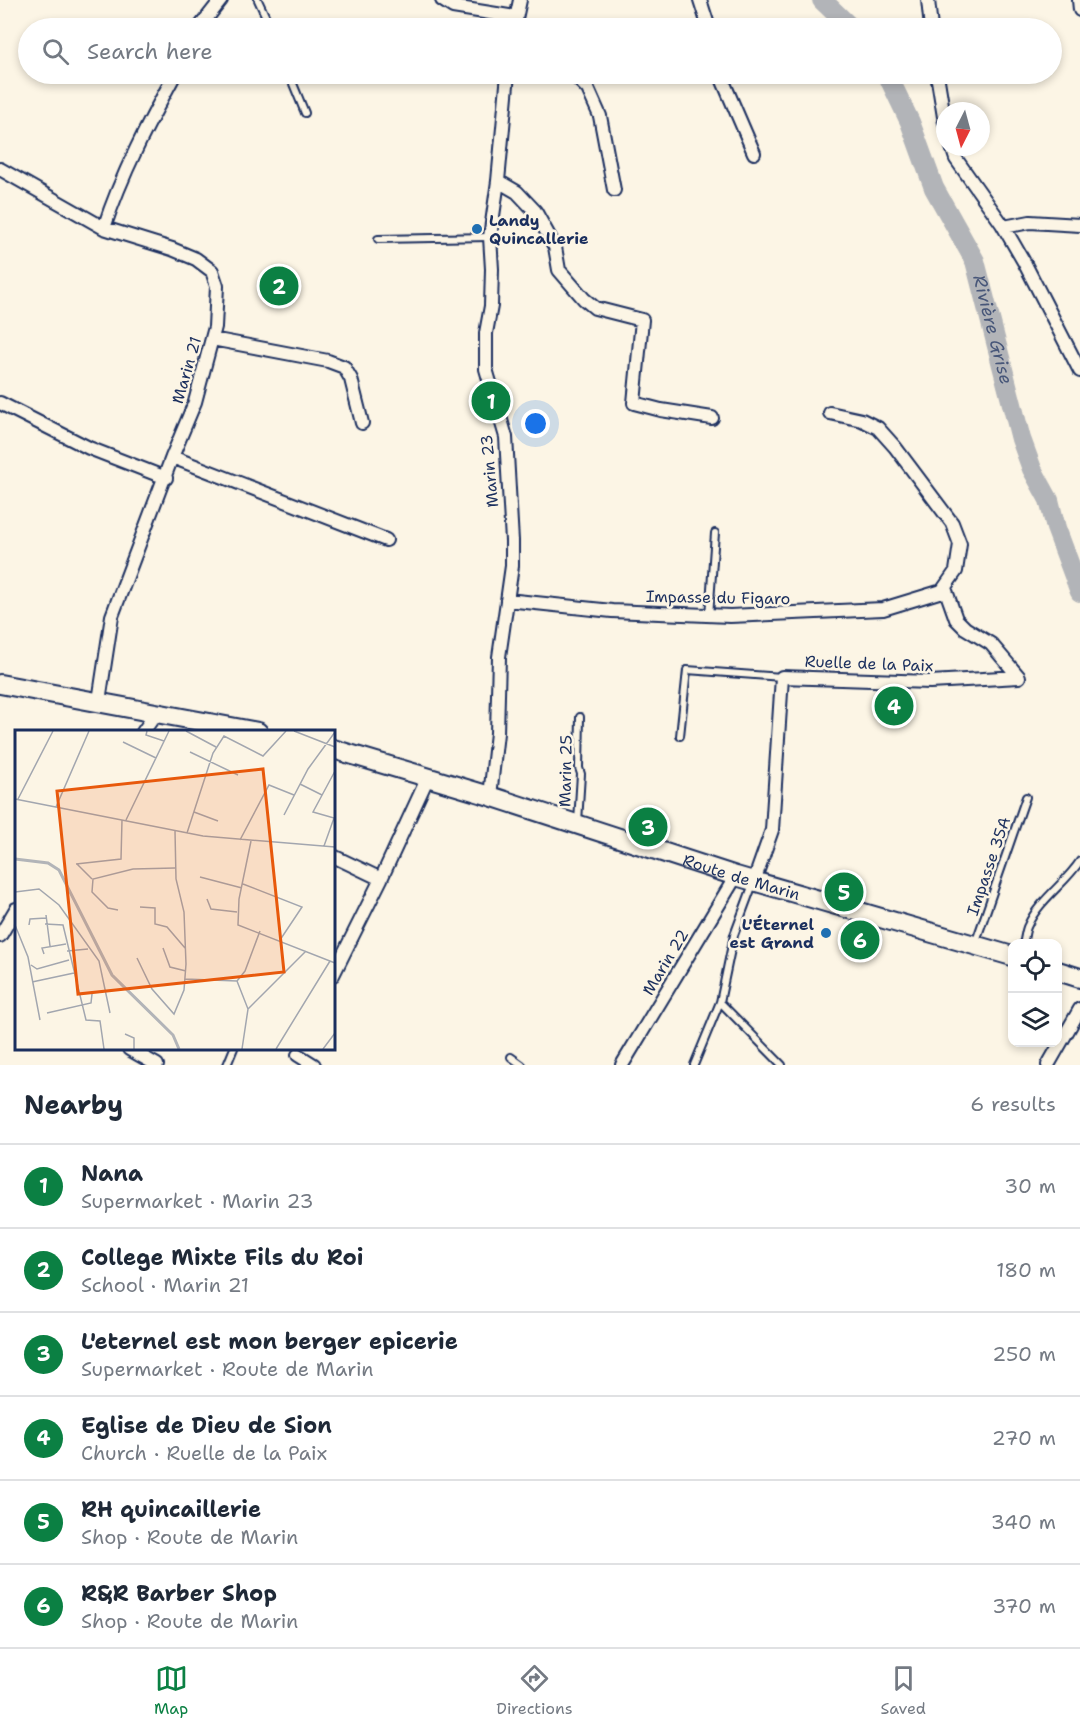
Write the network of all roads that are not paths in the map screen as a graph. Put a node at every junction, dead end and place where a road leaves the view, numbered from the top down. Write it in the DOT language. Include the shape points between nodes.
graph roads {
  1 [pos="221,0"];
  2 [pos="258,0"];
  3 [pos="442,0"];
  4 [pos="520,0"];
  5 [pos="700,0"];
  6 [pos="928,0"];
  7 [pos="1079,0"];
  8 [pos="1080,10"];
  9 [pos="207,18"];
  10 [pos="266,18"];
  11 [pos="496,18"];
  12 [pos="516,18"];
  13 [pos="706,18"];
  14 [pos="930,18"];
  15 [pos="170,84"];
  16 [pos="293,84"];
  17 [pos="506,84"];
  18 [pos="583,84"];
  19 [pos="724,84"];
  20 [pos="939,84"];
  21 [pos="942,102"];
  22 [pos="305,113"];
  23 [pos="754,153"];
  24 [pos="955,156"];
  25 [pos="0,171"];
  26 [pos="498,181"];
  27 [pos="614,190"];
  28 [pos="1080,225"];
  29 [pos="1004,227"];
  30 [pos="104,228"];
  31 [pos="490,237"];
  32 [pos="378,239"];
  33 [pos="212,339"];
  34 [pos="1080,371"];
  35 [pos="0,404"];
  36 [pos="830,413"];
  37 [pos="712,418"];
  38 [pos="362,423"];
  39 [pos="172,458"];
  40 [pos="166,478"];
  41 [pos="715,533"];
  42 [pos="386,540"];
  43 [pos="945,588"];
  44 [pos="507,600"];
  45 [pos="709,616"];
  46 [pos="782,677"];
  47 [pos="0,684"];
  48 [pos="99,701"];
  49 [pos="158,712"];
  50 [pos="580,717"];
  51 [pos="144,730"];
  52 [pos="248,730"];
  53 [pos="680,736"];
  54 [pos="334,749"];
  55 [pos="428,777"];
  56 [pos="490,796"];
  57 [pos="1026,797"];
  58 [pos="577,826"];
  59 [pos="334,856"];
  60 [pos="1080,861"];
  61 [pos="745,878"];
  62 [pos="381,879"];
  63 [pos="15,911"];
  64 [pos="0,936"];
  65 [pos="1024,939"];
  66 [pos="975,944"];
  67 [pos="1008,955"];
  68 [pos="1062,972"];
  69 [pos="334,973"];
  70 [pos="1080,978"];
  71 [pos="720,1002"];
  72 [pos="1080,1009"];
  73 [pos="131,1050"];
  74 [pos="233,1050"];
  75 [pos="298,1056"];
  76 [pos="511,1058"];
  77 [pos="157,1065"];
  78 [pos="227,1065"];
  79 [pos="314,1065"];
  80 [pos="522,1065"];
  81 [pos="622,1065"];
  82 [pos="694,1065"];
  83 [pos="782,1065"];
  84 [pos="1048,1065"];
  1 -- 9 [label="street"];
  2 -- 10 [label="lane"];
  3 -- 11 [label="street" via="453,7"];
  4 -- 12 [label="street"];
  5 -- 13 [label="street"];
  6 -- 14 [label="street"];
  7 -- 8 [label="street"];
  15 -- 30 [label="street" via="116,190"];
  16 -- 22 [label="lane"];
  17 -- 26 [label="street, Marin 23"];
  18 -- 27 [label="street" via="600,116"];
  19 -- 23 [label="street"];
  20 -- 21 [label="street"];
  24 -- 29 [label="street"];
  25 -- 30 [label="street, Marin 21"];
  26 -- 31 [label="street, Marin 23"];
  26 -- 37 [label="street" via="517,192 535,211 555,247 560,270 584,299 595,308 642,320 634,403"];
  28 -- 29 [label="street" via="1030,222"];
  29 -- 34 [label="street"];
  30 -- 33 [label="street, Marin 21" via="172,249 212,271 218,286"];
  31 -- 32 [label="lane"];
  31 -- 44 [label="street, Marin 23" via="491,306 486,369 506,437 509,469 512,566"];
  33 -- 38 [label="street" via="328,361 344,368 351,379"];
  33 -- 39 [label="street, Marin 21" via="195,402"];
  35 -- 40 [label="street" via="89,448"];
  36 -- 43 [label="street" via="878,428 952,523 960,544 956,571"];
  39 -- 40 [label="street, Marin 21"];
  39 -- 42 [label="street"];
  40 -- 48 [label="street, Marin 21" via="112,616"];
  41 -- 45 [label="lane"];
  43 -- 45 [label="street, Impasse du Figaro" via="883,609"];
  43 -- 46 [label="street, Ruelle de la Paix" via="956,619 991,644 1018,677 930,682"];
  44 -- 45 [label="street, Impasse du Figaro"];
  44 -- 56 [label="street, Marin 23" via="499,657"];
  46 -- 53 [label="lane" via="687,670"];
  46 -- 61 [label="street, Ruelle de la Paix" via="772,830"];
  47 -- 48 [label="main road"];
  48 -- 49 [label="main road"];
  49 -- 51 [label="street"];
  49 -- 52 [label="main road"];
  50 -- 58 [label="lane, Marin 25"];
  54 -- 55 [label="main road, Route de Marin"];
  55 -- 56 [label="main road, Route de Marin"];
  55 -- 62 [label="street"];
  56 -- 58 [label="main road, Route de Marin"];
  57 -- 66 [label="lane, Impasse 35A"];
  58 -- 61 [label="main road, Route de Marin"];
  59 -- 62 [label="street"];
  60 -- 65 [label="lane" via="1047,898 1028,925"];
  61 -- 66 [label="main road, Route de Marin"];
  61 -- 71 [label="lane"];
  61 -- 81 [label="street, Marin 22"];
  62 -- 69 [label="street"];
  63 -- 64 [label="street"];
  66 -- 67 [label="main road, Route de Marin"];
  68 -- 70 [label="main road"];
  71 -- 82 [label="lane"];
  71 -- 83 [label="lane"];
  72 -- 84 [label="street"];
  73 -- 77 [label="street"];
  74 -- 78 [label="lane"];
  75 -- 79 [label="street"];
  76 -- 80 [label="lane"];
}
